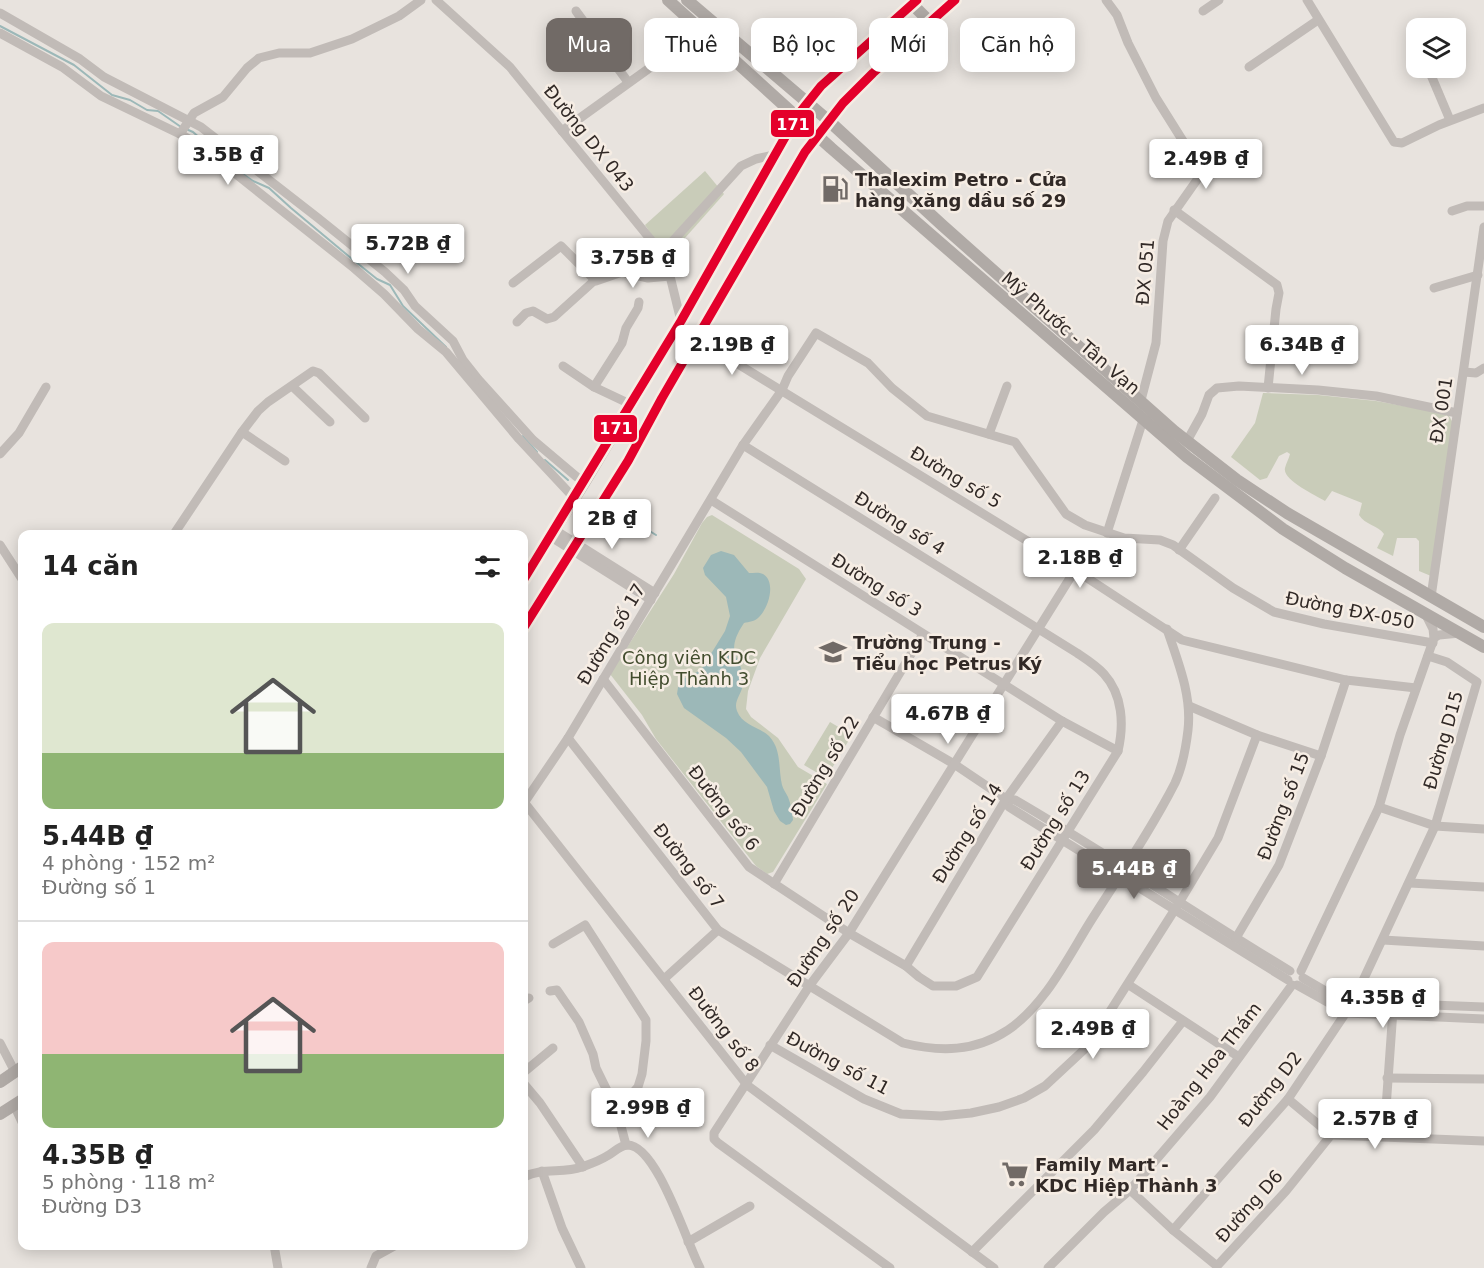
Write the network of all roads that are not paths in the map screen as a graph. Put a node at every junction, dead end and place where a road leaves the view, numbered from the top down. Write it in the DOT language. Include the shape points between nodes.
graph roads {
  1 [pos="421,0"];
  2 [pos="436,0"];
  3 [pos="668,0"];
  4 [pos="687,0"];
  5 [pos="955,0"];
  6 [pos="1106,0"];
  7 [pos="1219,0"];
  8 [pos="1307,0"];
  9 [pos="915,2"];
  10 [pos="576,11"];
  11 [pos="1203,11"];
  12 [pos="0,13"];
  13 [pos="927,18"];
  14 [pos="935,18"];
  15 [pos="1318,20"];
  16 [pos="0,33"];
  17 [pos="1250,67"];
  18 [pos="644,71"];
  19 [pos="876,72"];
  20 [pos="1432,78"];
  21 [pos="628,82"];
  22 [pos="807,103"];
  23 [pos="1484,108"];
  24 [pos="797,116"];
  25 [pos="188,120"];
  26 [pos="1450,120"];
  27 [pos="829,121"];
  28 [pos="562,131"];
  29 [pos="180,134"];
  30 [pos="817,135"];
  31 [pos="1246,153"];
  32 [pos="774,155"];
  33 [pos="1199,177"];
  34 [pos="1484,206"];
  35 [pos="1174,210"];
  36 [pos="1452,211"];
  37 [pos="1484,232"];
  38 [pos="660,255"];
  39 [pos="1478,275"];
  40 [pos="670,276"];
  41 [pos="595,280"];
  42 [pos="513,284"];
  43 [pos="1434,288"];
  44 [pos="639,302"];
  45 [pos="681,321"];
  46 [pos="517,322"];
  47 [pos="816,333"];
  48 [pos="697,339"];
  49 [pos="563,366"];
  50 [pos="1464,372"];
  51 [pos="1483,372"];
  52 [pos="292,386"];
  53 [pos="1007,386"];
  54 [pos="46,387"];
  55 [pos="594,387"];
  56 [pos="1268,388"];
  57 [pos="782,390"];
  58 [pos="1141,400"];
  59 [pos="630,404"];
  60 [pos="1457,413"];
  61 [pos="365,418"];
  62 [pos="1143,420"];
  63 [pos="330,422"];
  64 [pos="242,432"];
  65 [pos="989,434"];
  66 [pos="1187,441"];
  67 [pos="743,445"];
  68 [pos="0,454"];
  69 [pos="285,461"];
  70 [pos="584,483"];
  71 [pos="574,498"];
  72 [pos="1215,498"];
  73 [pos="711,500"];
  74 [pos="177,530"];
  75 [pos="553,533"];
  76 [pos="1107,533"];
  77 [pos="0,544"];
  78 [pos="574,547"];
  79 [pos="1179,550"];
  80 [pos="1075,570"];
  81 [pos="18,573"];
  82 [pos="528,573"];
  83 [pos="653,596"];
  84 [pos="1431,597"];
  85 [pos="1425,613"];
  86 [pos="528,621"];
  87 [pos="1484,627"];
  88 [pos="1039,629"];
  89 [pos="1167,629"];
  90 [pos="923,633"];
  91 [pos="1460,633"];
  92 [pos="1433,640"];
  93 [pos="1484,647"];
  94 [pos="1428,656"];
  95 [pos="603,680"];
  96 [pos="1346,680"];
  97 [pos="1005,684"];
  98 [pos="1416,688"];
  99 [pos="1189,706"];
  100 [pos="873,717"];
  101 [pos="1062,721"];
  102 [pos="1257,735"];
  103 [pos="568,738"];
  104 [pos="1118,752"];
  105 [pos="1321,756"];
  106 [pos="954,764"];
  107 [pos="528,797"];
  108 [pos="1006,799"];
  109 [pos="1379,807"];
  110 [pos="528,808"];
  111 [pos="1435,826"];
  112 [pos="1484,829"];
  113 [pos="1066,835"];
  114 [pos="1122,872"];
  115 [pos="1410,883"];
  116 [pos="774,884"];
  117 [pos="1484,887"];
  118 [pos="1177,907"];
  119 [pos="718,930"];
  120 [pos="849,933"];
  121 [pos="1236,938"];
  122 [pos="1383,940"];
  123 [pos="553,944"];
  124 [pos="1484,946"];
  125 [pos="906,966"];
  126 [pos="1295,978"];
  127 [pos="664,979"];
  128 [pos="810,985"];
  129 [pos="1129,985"];
  130 [pos="550,991"];
  131 [pos="1353,1002"];
  132 [pos="1393,1005"];
  133 [pos="1454,1007"];
  134 [pos="1484,1007"];
  135 [pos="1347,1013"];
  136 [pos="1393,1016"];
  137 [pos="1454,1017"];
  138 [pos="1484,1019"];
  139 [pos="1183,1021"];
  140 [pos="0,1043"];
  141 [pos="770,1045"];
  142 [pos="553,1048"];
  143 [pos="1239,1057"];
  144 [pos="18,1068"];
  145 [pos="528,1069"];
  146 [pos="18,1070"];
  147 [pos="1388,1078"];
  148 [pos="1484,1079"];
  149 [pos="0,1082"];
  150 [pos="747,1085"];
  151 [pos="528,1089"];
  152 [pos="1288,1099"];
  153 [pos="18,1102"];
  154 [pos="617,1111"];
  155 [pos="0,1114"];
  156 [pos="1331,1135"];
  157 [pos="1384,1136"];
  158 [pos="1484,1141"];
  159 [pos="626,1145"];
  160 [pos="583,1167"];
  161 [pos="542,1171"];
  162 [pos="528,1176"];
  163 [pos="1130,1190"];
  164 [pos="750,1206"];
  165 [pos="1173,1230"];
  166 [pos="688,1242"];
  167 [pos="275,1250"];
  168 [pos="387,1250"];
  169 [pos="972,1252"];
  170 [pos="982,1264"];
  171 [pos="278,1268"];
  172 [pos="371,1268"];
  173 [pos="582,1268"];
  174 [pos="700,1268"];
  175 [pos="890,1268"];
  176 [pos="994,1268"];
  177 [pos="1048,1268"];
  1 -- 25 [label="street" via="399,16 352,39 310,53 279,53 259,58 223,97 199,109"];
  2 -- 28 [label="street, Đường DX 043" via="510,67"];
  3 -- 24 [label="main road, Mỹ Phước - Tân Vạn"];
  4 -- 22 [label="main road, Mỹ Phước - Tân Vạn"];
  5 -- 14 [label="main road"];
  6 -- 33 [label="street" via="1156,98 1198,165"];
  7 -- 11 [label="street"];
  8 -- 15 [label="street"];
  9 -- 13 [label="main road"];
  9 -- 22 [label="main road"];
  10 -- 21 [label="street"];
  12 -- 25 [label="street" via="104,77"];
  15 -- 17 [label="street"];
  15 -- 26 [label="street" via="1394,142 1402,143"];
  16 -- 29 [label="street" via="62,67 101,96"];
  18 -- 21 [label="street"];
  19 -- 27 [label="main road"];
  20 -- 26 [label="street"];
  21 -- 28 [label="street"];
  22 -- 24 [label="main road"];
  22 -- 27 [label="main road, Mỹ Phước - Tân Vạn"];
  23 -- 26 [label="street"];
  24 -- 30 [label="main road, Mỹ Phước - Tân Vạn"];
  24 -- 32 [label="main road"];
  25 -- 29 [label="street"];
  25 -- 70 [label="street" via="386,272 447,335 478,379 533,440"];
  27 -- 30 [label="main road"];
  27 -- 58 [label="main road, Mỹ Phước - Tân Vạn"];
  28 -- 38 [label="street, Đường DX 043"];
  29 -- 71 [label="street" via="202,147 384,294 446,352"];
  30 -- 48 [label="main road"];
  30 -- 62 [label="main road, Mỹ Phước - Tân Vạn"];
  31 -- 33 [label="street"];
  32 -- 38 [label="street" via="741,166"];
  32 -- 45 [label="main road"];
  33 -- 35 [label="street, ĐX 051"];
  34 -- 36 [label="street"];
  35 -- 56 [label="street" via="1277,285 1280,293"];
  35 -- 58 [label="street, ĐX 051" via="1163,241 1156,343"];
  37 -- 39 [label="street, ĐX 001"];
  38 -- 40 [label="street, Đường DX 043"];
  39 -- 43 [label="street"];
  39 -- 50 [label="street, ĐX 001"];
  40 -- 41 [label="street" via="648,278 622,272"];
  40 -- 45 [label="street, Đường DX 043"];
  41 -- 42 [label="street" via="561,246"];
  41 -- 46 [label="street" via="554,317 547,319 533,311"];
  44 -- 55 [label="street" via="622,343"];
  45 -- 59 [label="main road"];
  47 -- 57 [label="street, Đường số 17"];
  47 -- 65 [label="street, Đường ĐX-050" via="868,363 927,416"];
  48 -- 57 [label="street, Đường số 5"];
  48 -- 78 [label="main road"];
  49 -- 55 [label="street"];
  50 -- 51 [label="street"];
  50 -- 60 [label="street, ĐX 001"];
  52 -- 61 [label="street" via="316,370"];
  52 -- 63 [label="street"];
  52 -- 64 [label="street" via="268,402"];
  53 -- 65 [label="street"];
  54 -- 68 [label="street" via="19,433"];
  55 -- 59 [label="street"];
  56 -- 60 [label="street" via="1376,396"];
  56 -- 66 [label="street" via="1217,388 1209,395"];
  57 -- 67 [label="street, Đường số 17"];
  57 -- 80 [label="street, Đường số 5"];
  58 -- 66 [label="main road, Mỹ Phước - Tân Vạn"];
  59 -- 70 [label="main road"];
  60 -- 84 [label="street, ĐX 001"];
  62 -- 76 [label="street"];
  62 -- 85 [label="main road, Mỹ Phước - Tân Vạn" via="1256,511"];
  64 -- 69 [label="street"];
  64 -- 74 [label="street"];
  65 -- 76 [label="street, Đường ĐX-050" via="1015,442 1066,514"];
  66 -- 84 [label="main road, Mỹ Phước - Tân Vạn" via="1278,508"];
  67 -- 73 [label="street, Đường số 17"];
  67 -- 88 [label="street, Đường số 4"];
  70 -- 71 [label="main road"];
  71 -- 75 [label="main road"];
  72 -- 79 [label="street"];
  73 -- 83 [label="street, Đường số 17"];
  73 -- 90 [label="street, Đường số 3"];
  75 -- 78 [label="street"];
  75 -- 82 [label="main road"];
  76 -- 79 [label="street, Đường ĐX-050" via="1160,540"];
  77 -- 81 [label="street"];
  78 -- 83 [label="street"];
  78 -- 86 [label="main road"];
  79 -- 92 [label="street, Đường ĐX-050" via="1274,612 1324,624"];
  80 -- 88 [label="street, Đường số 20"];
  80 -- 89 [label="street, Đường số 5"];
  83 -- 95 [label="street, Đường số 17"];
  84 -- 87 [label="main road, Mỹ Phước - Tân Vạn"];
  85 -- 91 [label="main road, Mỹ Phước - Tân Vạn"];
  85 -- 92 [label="street" via="1433,629"];
  88 -- 97 [label="street, Đường số 20"];
  88 -- 104 [label="street, Đường số 13" via="1104,673 1120,705 1122,733"];
  89 -- 96 [label="street, Đường số 5" via="1182,640"];
  89 -- 99 [label="street, Đường số 7"];
  90 -- 97 [label="street, Đường số 3"];
  90 -- 100 [label="street, Đường số 22"];
  91 -- 92 [label="street" via="1442,634"];
  91 -- 93 [label="main road, Mỹ Phước - Tân Vạn"];
  92 -- 94 [label="street, Hoàng Hoa Thám"];
  94 -- 98 [label="street, Hoàng Hoa Thám"];
  94 -- 111 [label="street, Đường D15" via="1446,662 1477,682"];
  95 -- 103 [label="street, Đường số 17"];
  95 -- 116 [label="street, Đường số 6" via="749,867"];
  96 -- 98 [label="street, Đường số 5"];
  96 -- 105 [label="street, Đường số 15"];
  97 -- 101 [label="street, Đường số 3"];
  97 -- 106 [label="street, Đường số 20"];
  98 -- 109 [label="street, Hoàng Hoa Thám"];
  99 -- 102 [label="street"];
  99 -- 114 [label="street, Đường số 7" via="1188,731 1176,782"];
  100 -- 106 [label="street"];
  100 -- 116 [label="street, Đường số 22"];
  101 -- 104 [label="street, Đường số 3"];
  101 -- 108 [label="street, Đường số 14"];
  102 -- 105 [label="street"];
  102 -- 118 [label="street, Đường số 11" via="1218,838"];
  103 -- 107 [label="street, Đường số 17"];
  103 -- 119 [label="street, Đường số 7"];
  104 -- 113 [label="street, Đường số 13"];
  105 -- 121 [label="street, Đường số 15" via="1280,865"];
  106 -- 108 [label="street"];
  106 -- 120 [label="street, Đường số 20"];
  108 -- 113 [label="street" via="1015,800"];
  108 -- 125 [label="street, Đường số 14"];
  109 -- 111 [label="street"];
  109 -- 126 [label="street, Hoàng Hoa Thám"];
  110 -- 127 [label="street, Đường số 8"];
  111 -- 112 [label="street"];
  111 -- 115 [label="street, Đường D2"];
  113 -- 114 [label="street"];
  113 -- 125 [label="street, Đường số 13" via="977,977 956,986 933,986"];
  114 -- 118 [label="street"];
  114 -- 128 [label="street, Đường số 7" via="1028,1015 981,1044 952,1050 903,1043"];
  115 -- 117 [label="street"];
  115 -- 122 [label="street, Đường D2"];
  116 -- 120 [label="street, Đường số 6"];
  118 -- 121 [label="street"];
  118 -- 126 [label="street"];
  118 -- 129 [label="street, Đường số 11"];
  119 -- 127 [label="street"];
  119 -- 128 [label="street, Đường số 7"];
  120 -- 125 [label="street, Đường số 6"];
  120 -- 128 [label="street, Đường số 20"];
  121 -- 126 [label="street"];
  122 -- 124 [label="street"];
  122 -- 131 [label="street, Đường D2"];
  123 -- 154 [label="street" via="585,925 646,1020 638,1087"];
  126 -- 131 [label="street"];
  126 -- 135 [label="street"];
  126 -- 143 [label="street, Hoàng Hoa Thám"];
  127 -- 150 [label="street, Đường số 8"];
  128 -- 141 [label="street, Đường số 20"];
  129 -- 139 [label="street"];
  129 -- 141 [label="street, Đường số 11" via="1088,1046 1045,1086 1024,1098 971,1113 901,1114 864,1099"];
  130 -- 154 [label="street" via="557,990 579,1022"];
  131 -- 132 [label="street"];
  131 -- 135 [label="street, Đường D2"];
  132 -- 133 [label="street"];
  132 -- 136 [label="street"];
  133 -- 134 [label="street"];
  133 -- 137 [label="street"];
  135 -- 136 [label="street"];
  135 -- 152 [label="street, Đường D2"];
  136 -- 137 [label="street"];
  136 -- 147 [label="street"];
  137 -- 138 [label="street"];
  139 -- 143 [label="street"];
  139 -- 169 [label="street" via="1094,1130"];
  140 -- 144 [label="street"];
  141 -- 150 [label="street, Đường số 20"];
  142 -- 145 [label="street"];
  143 -- 163 [label="street, Hoàng Hoa Thám"];
  146 -- 149 [label="main road"];
  147 -- 148 [label="street"];
  147 -- 157 [label="street"];
  150 -- 169 [label="street, Đường số 8"];
  150 -- 175 [label="street, Đường số 20" via="718,1125 714,1139"];
  151 -- 160 [label="street"];
  152 -- 156 [label="street"];
  152 -- 165 [label="street, Đường D2"];
  153 -- 155 [label="main road"];
  154 -- 159 [label="street"];
  156 -- 157 [label="street"];
  156 -- 165 [label="street, Đường D6" via="1217,1266"];
  157 -- 158 [label="street"];
  159 -- 160 [label="street"];
  159 -- 166 [label="street" via="644,1153 655,1169"];
  160 -- 161 [label="street"];
  161 -- 162 [label="street"];
  161 -- 173 [label="street" via="562,1228"];
  163 -- 165 [label="street, Đường D6"];
  163 -- 177 [label="street, Hoàng Hoa Thám"];
  164 -- 166 [label="street"];
  166 -- 174 [label="street"];
  167 -- 171 [label="street"];
  168 -- 172 [label="street" via="376,1256"];
  169 -- 170 [label="street, Đường số 8"];
  170 -- 176 [label="street, Đường số 8"];
}
